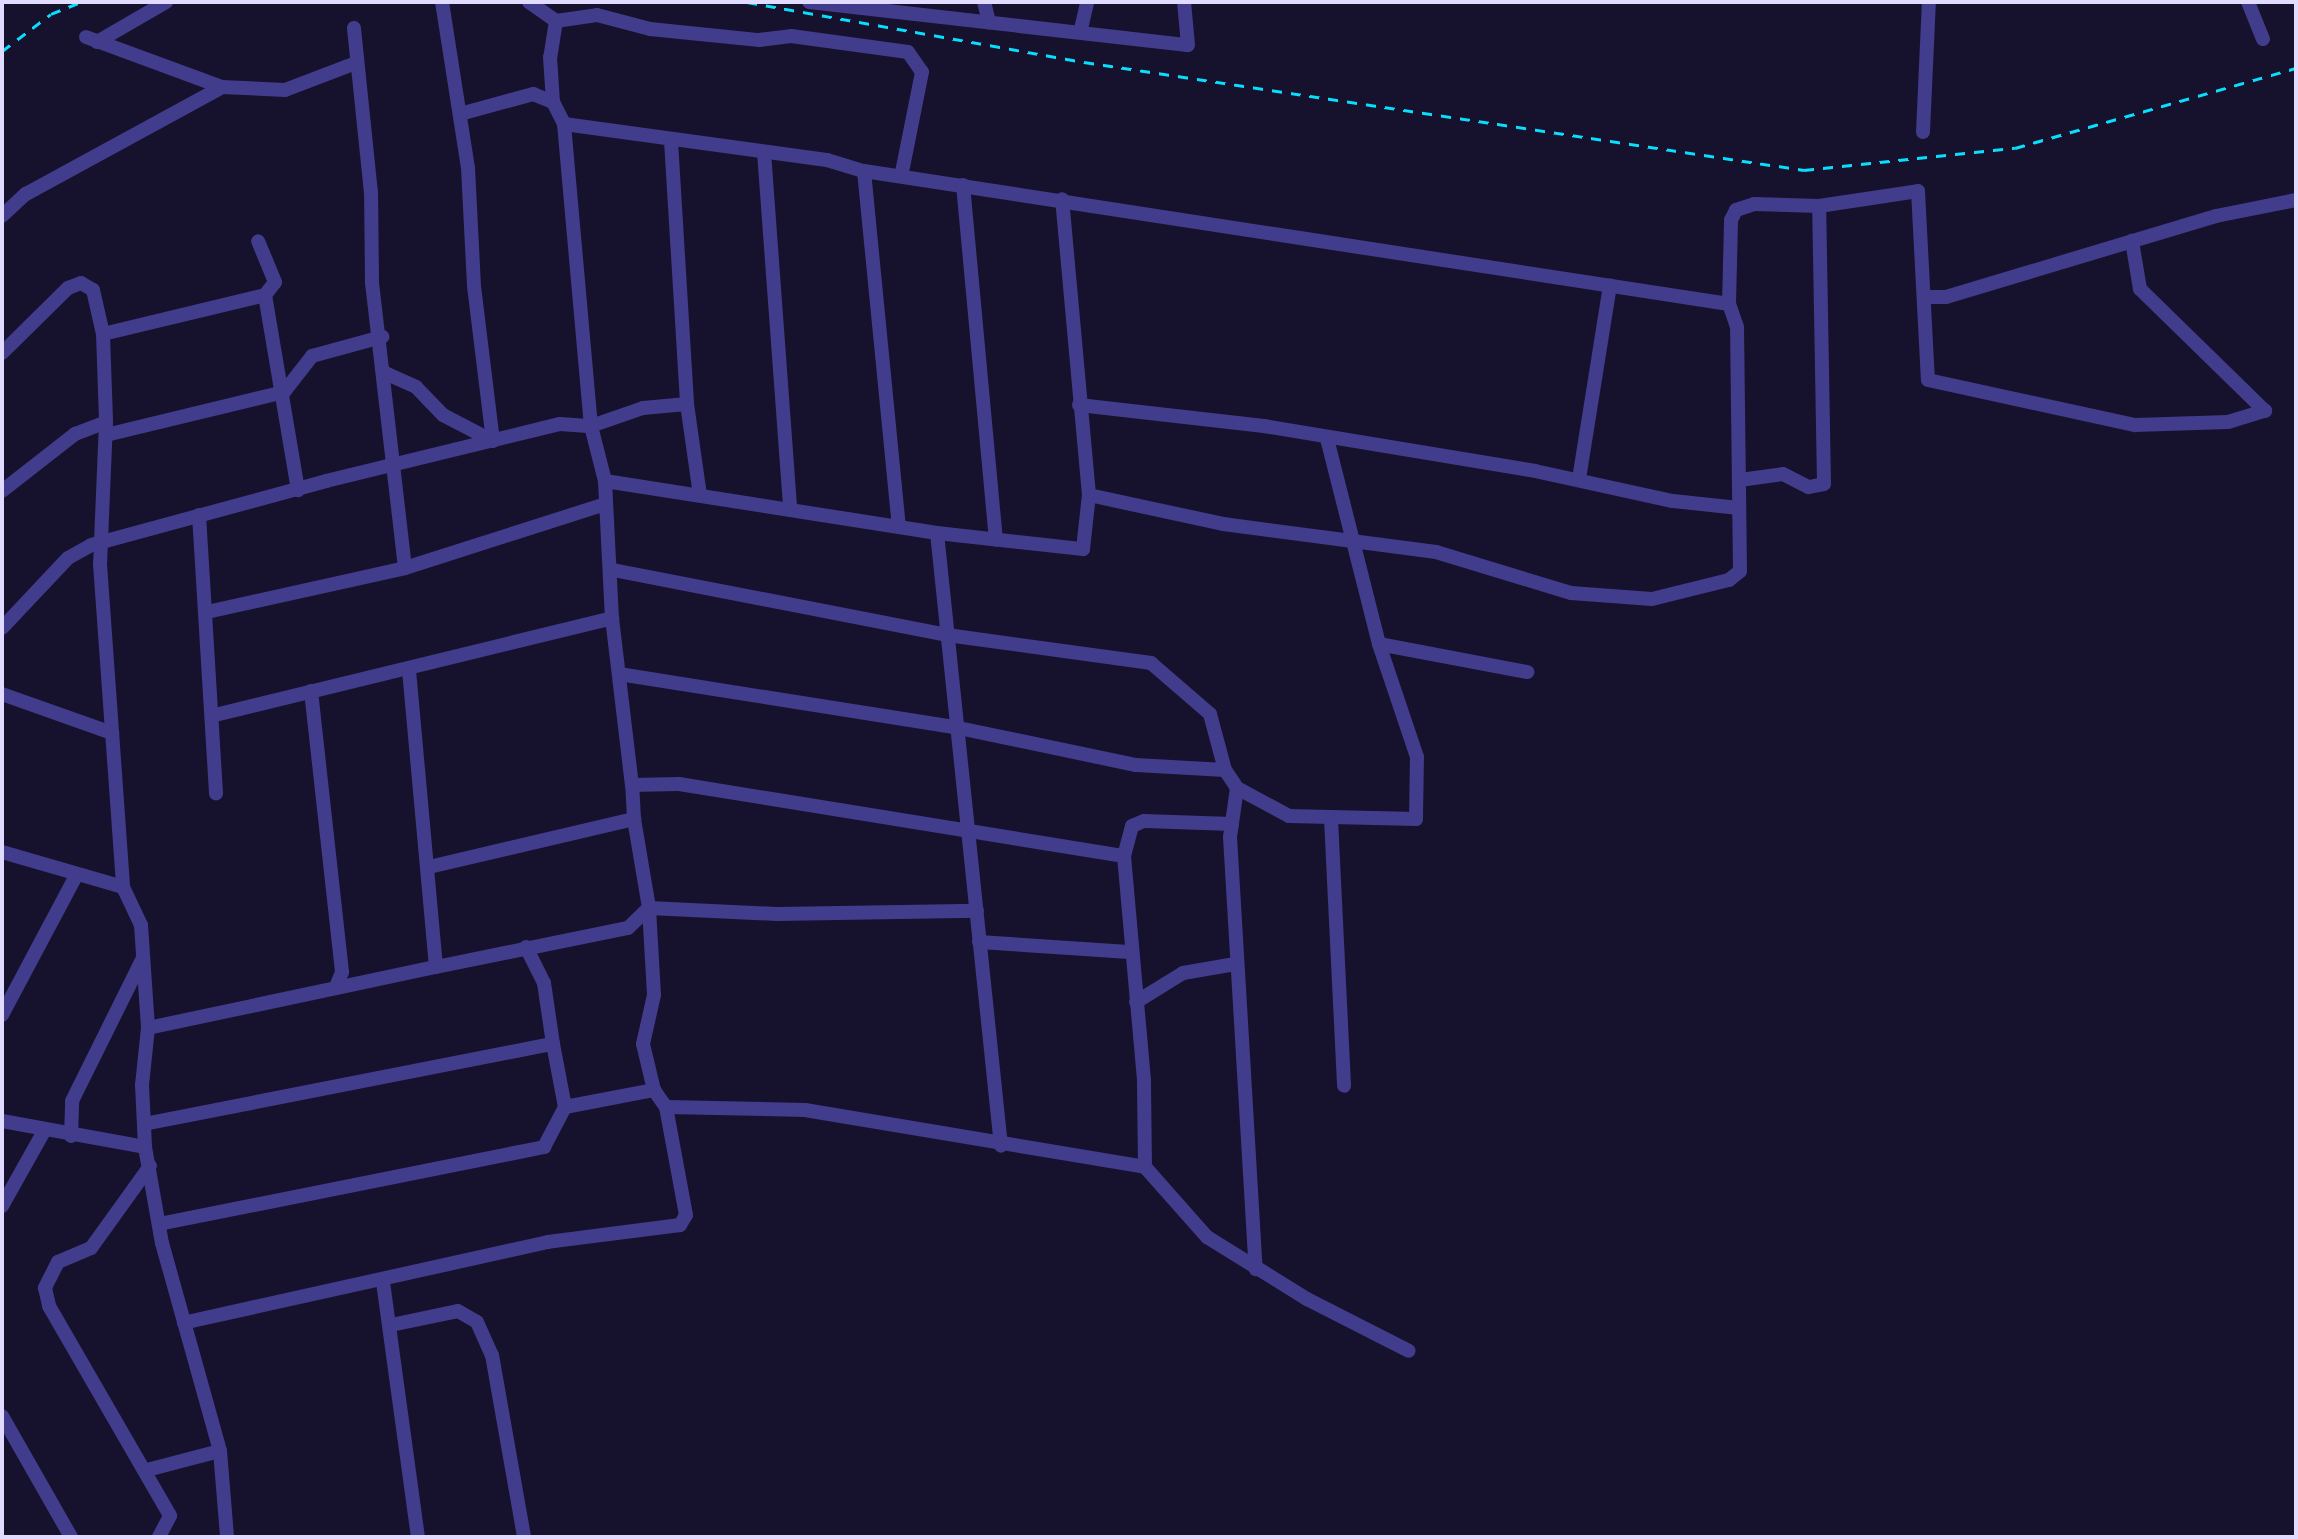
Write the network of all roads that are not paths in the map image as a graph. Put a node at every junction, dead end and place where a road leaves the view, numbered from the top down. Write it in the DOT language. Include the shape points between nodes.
graph roads {
  1 [pos="166,2"];
  2 [pos="442,2"];
  3 [pos="529,2"];
  4 [pos="809,2"];
  5 [pos="984,2"];
  6 [pos="1087,2"];
  7 [pos="1184,2"];
  8 [pos="1929,2"];
  9 [pos="2248,2"];
  10 [pos="881,5"];
  11 [pos="556,22"];
  12 [pos="989,22"];
  13 [pos="354,28"];
  14 [pos="1081,29"];
  15 [pos="2263,38"];
  16 [pos="353,64"];
  17 [pos="222,87"];
  18 [pos="553,102"];
  19 [pos="460,114"];
  20 [pos="564,124"];
  21 [pos="1923,132"];
  22 [pos="671,141"];
  23 [pos="764,152"];
  24 [pos="863,171"];
  25 [pos="902,172"];
  26 [pos="963,185"];
  27 [pos="1062,199"];
  28 [pos="2296,200"];
  29 [pos="1819,206"];
  30 [pos="2,216"];
  31 [pos="258,241"];
  32 [pos="2132,241"];
  33 [pos="1610,285"];
  34 [pos="265,296"];
  35 [pos="1925,297"];
  36 [pos="1729,304"];
  37 [pos="103,334"];
  38 [pos="382,337"];
  39 [pos="2,353"];
  40 [pos="385,373"];
  41 [pos="284,392"];
  42 [pos="687,404"];
  43 [pos="1079,405"];
  44 [pos="592,426"];
  45 [pos="106,428"];
  46 [pos="1327,439"];
  47 [pos="494,441"];
  48 [pos="395,465"];
  49 [pos="1579,480"];
  50 [pos="1740,480"];
  51 [pos="605,481"];
  52 [pos="298,489"];
  53 [pos="2,491"];
  54 [pos="701,495"];
  55 [pos="1089,495"];
  56 [pos="605,504"];
  57 [pos="1739,508"];
  58 [pos="790,510"];
  59 [pos="199,515"];
  60 [pos="900,526"];
  61 [pos="937,533"];
  62 [pos="996,539"];
  63 [pos="1352,540"];
  64 [pos="103,541"];
  65 [pos="405,568"];
  66 [pos="613,570"];
  67 [pos="207,612"];
  68 [pos="612,618"];
  69 [pos="2,628"];
  70 [pos="947,635"];
  71 [pos="1379,644"];
  72 [pos="409,671"];
  73 [pos="1527,672"];
  74 [pos="620,674"];
  75 [pos="311,691"];
  76 [pos="2,694"];
  77 [pos="215,715"];
  78 [pos="954,727"];
  79 [pos="112,733"];
  80 [pos="1225,770"];
  81 [pos="632,785"];
  82 [pos="1237,788"];
  83 [pos="216,793"];
  84 [pos="634,819"];
  85 [pos="1331,819"];
  86 [pos="1232,824"];
  87 [pos="968,835"];
  88 [pos="2,852"];
  89 [pos="1124,856"];
  90 [pos="429,867"];
  91 [pos="75,876"];
  92 [pos="123,887"];
  93 [pos="649,908"];
  94 [pos="977,911"];
  95 [pos="979,942"];
  96 [pos="526,947"];
  97 [pos="1129,952"];
  98 [pos="144,957"];
  99 [pos="1235,964"];
  100 [pos="436,967"];
  101 [pos="336,987"];
  102 [pos="1136,1002"];
  103 [pos="2,1015"];
  104 [pos="148,1028"];
  105 [pos="553,1044"];
  106 [pos="1343,1086"];
  107 [pos="654,1090"];
  108 [pos="666,1107"];
  109 [pos="565,1108"];
  110 [pos="2,1121"];
  111 [pos="144,1124"];
  112 [pos="43,1133"];
  113 [pos="71,1136"];
  114 [pos="1001,1146"];
  115 [pos="145,1147"];
  116 [pos="150,1166"];
  117 [pos="1144,1167"];
  118 [pos="2,1206"];
  119 [pos="159,1224"];
  120 [pos="1256,1269"];
  121 [pos="383,1282"];
  122 [pos="184,1323"];
  123 [pos="391,1325"];
  124 [pos="1409,1351"];
  125 [pos="2,1416"];
  126 [pos="220,1451"];
  127 [pos="147,1470"];
  128 [pos="71,1537"];
  129 [pos="159,1537"];
  130 [pos="227,1537"];
  131 [pos="418,1537"];
  132 [pos="524,1537"];
  1 -- 17 [label="street" via="92,40"];
  2 -- 19 [label="street"];
  3 -- 11 [label="street"];
  4 -- 10 [label="street"];
  5 -- 12 [label="street"];
  6 -- 14 [label="street"];
  7 -- 14 [label="street" via="1188,45"];
  8 -- 21 [label="street"];
  9 -- 15 [label="street"];
  10 -- 12 [label="street"];
  11 -- 18 [label="street" via="550,57"];
  11 -- 25 [label="street" via="597,15 650,29 759,40 791,36 908,52 922,72"];
  12 -- 14 [label="street"];
  13 -- 16 [label="street"];
  16 -- 17 [label="street" via="285,90"];
  16 -- 38 [label="street" via="371,193 372,282"];
  17 -- 30 [label="street" via="26,194"];
  18 -- 19 [label="street" via="533,94"];
  18 -- 20 [label="street"];
  19 -- 47 [label="street"];
  20 -- 22 [label="street"];
  20 -- 44 [label="street"];
  22 -- 23 [label="street"];
  22 -- 42 [label="street"];
  23 -- 24 [label="street"];
  23 -- 58 [label="street"];
  24 -- 25 [label="street"];
  24 -- 60 [label="street"];
  25 -- 26 [label="street"];
  26 -- 27 [label="street"];
  26 -- 62 [label="street"];
  27 -- 33 [label="street"];
  27 -- 43 [label="street"];
  28 -- 32 [label="street"];
  29 -- 35 [label="street" via="1917,191"];
  29 -- 36 [label="street" via="1754,204 1736,210 1731,220"];
  29 -- 50 [label="street" via="1824,484 1809,487 1783,474"];
  31 -- 34 [label="street" via="275,282"];
  32 -- 35 [label="street" via="1946,298"];
  32 -- 35 [label="street" via="2140,289 2265,411 2228,422 2135,425 1928,380"];
  33 -- 36 [label="street"];
  33 -- 49 [label="street"];
  34 -- 37 [label="street"];
  34 -- 41 [label="street"];
  36 -- 50 [label="street" via="1737,327"];
  37 -- 39 [label="street" via="93,290 81,284 68,288"];
  37 -- 45 [label="street"];
  38 -- 40 [label="street"];
  38 -- 41 [label="street" via="312,356"];
  40 -- 47 [label="street" via="416,387 443,415"];
  40 -- 48 [label="street"];
  41 -- 45 [label="street"];
  41 -- 52 [label="street"];
  42 -- 44 [label="street" via="643,408"];
  42 -- 54 [label="street"];
  43 -- 46 [label="street" via="1264,426"];
  43 -- 55 [label="street"];
  44 -- 47 [label="street" via="560,424"];
  44 -- 51 [label="street"];
  45 -- 53 [label="street" via="75,433"];
  45 -- 64 [label="street"];
  46 -- 49 [label="street"];
  46 -- 63 [label="street"];
  47 -- 48 [label="street"];
  48 -- 52 [label="street"];
  48 -- 65 [label="street"];
  49 -- 57 [label="street" via="1672,501"];
  50 -- 57 [label="street"];
  51 -- 54 [label="street"];
  51 -- 56 [label="street"];
  52 -- 59 [label="street"];
  54 -- 58 [label="street"];
  55 -- 62 [label="street" via="1083,549"];
  55 -- 63 [label="street" via="1223,524"];
  56 -- 65 [label="street"];
  56 -- 66 [label="street"];
  57 -- 63 [label="street" via="1740,570 1729,580 1652,599 1571,593 1436,552"];
  58 -- 60 [label="street"];
  59 -- 64 [label="street"];
  59 -- 67 [label="street"];
  60 -- 61 [label="street"];
  61 -- 62 [label="street"];
  61 -- 70 [label="street"];
  63 -- 71 [label="street"];
  64 -- 69 [label="street" via="68,558"];
  64 -- 79 [label="street"];
  65 -- 67 [label="street"];
  66 -- 68 [label="street"];
  66 -- 70 [label="street"];
  67 -- 77 [label="street"];
  68 -- 72 [label="street"];
  68 -- 74 [label="street"];
  70 -- 78 [label="street"];
  70 -- 80 [label="street" via="1151,663 1210,714"];
  71 -- 73 [label="street"];
  71 -- 85 [label="street" via="1417,757 1416,819"];
  72 -- 75 [label="street"];
  72 -- 90 [label="street"];
  74 -- 78 [label="street"];
  74 -- 81 [label="street"];
  75 -- 77 [label="street"];
  75 -- 101 [label="street" via="342,972"];
  76 -- 79 [label="street"];
  77 -- 83 [label="street"];
  78 -- 80 [label="street" via="1136,765"];
  78 -- 87 [label="street"];
  79 -- 92 [label="street"];
  80 -- 82 [label="street"];
  81 -- 84 [label="street"];
  81 -- 87 [label="street" via="679,784"];
  82 -- 85 [label="street" via="1289,816"];
  82 -- 86 [label="street"];
  84 -- 90 [label="street"];
  84 -- 93 [label="street"];
  85 -- 106 [label="street"];
  86 -- 89 [label="street" via="1144,821 1132,826"];
  86 -- 99 [label="street"];
  87 -- 89 [label="street"];
  87 -- 94 [label="street"];
  88 -- 91 [label="street"];
  89 -- 97 [label="street"];
  90 -- 100 [label="street"];
  91 -- 92 [label="street"];
  91 -- 103 [label="street"];
  92 -- 98 [label="street" via="134,901"];
  93 -- 94 [label="street" via="777,914"];
  93 -- 96 [label="street" via="628,928"];
  93 -- 107 [label="street" via="654,996 643,1044"];
  94 -- 95 [label="street"];
  95 -- 97 [label="street"];
  95 -- 114 [label="street"];
  96 -- 100 [label="street"];
  96 -- 105 [label="street" via="544,983"];
  97 -- 102 [label="street"];
  98 -- 104 [label="street"];
  98 -- 113 [label="street" via="72,1101"];
  99 -- 102 [label="street" via="1183,973"];
  99 -- 120 [label="street"];
  100 -- 101 [label="street"];
  101 -- 104 [label="street"];
  102 -- 117 [label="street" via="1144,1080"];
  104 -- 111 [label="street"];
  105 -- 109 [label="street"];
  105 -- 111 [label="street"];
  107 -- 108 [label="street"];
  107 -- 109 [label="street"];
  108 -- 114 [label="street" via="805,1110"];
  108 -- 121 [label="street" via="686,1215 680,1225 548,1242"];
  109 -- 119 [label="street" via="544,1147"];
  110 -- 112 [label="street"];
  111 -- 115 [label="street"];
  112 -- 113 [label="street"];
  112 -- 118 [label="street"];
  113 -- 115 [label="street"];
  114 -- 117 [label="street"];
  115 -- 116 [label="street"];
  116 -- 119 [label="street"];
  116 -- 127 [label="street" via="91,1248 58,1262 45,1288 48,1306"];
  117 -- 120 [label="street" via="1207,1237"];
  119 -- 122 [label="street"];
  120 -- 124 [label="street"];
  121 -- 122 [label="street"];
  121 -- 123 [label="street"];
  122 -- 126 [label="street"];
  123 -- 131 [label="street"];
  123 -- 132 [label="street" via="458,1311 477,1322 492,1355"];
  125 -- 128 [label="street"];
  126 -- 127 [label="street"];
  126 -- 130 [label="street"];
  127 -- 129 [label="street" via="170,1516"];
}
